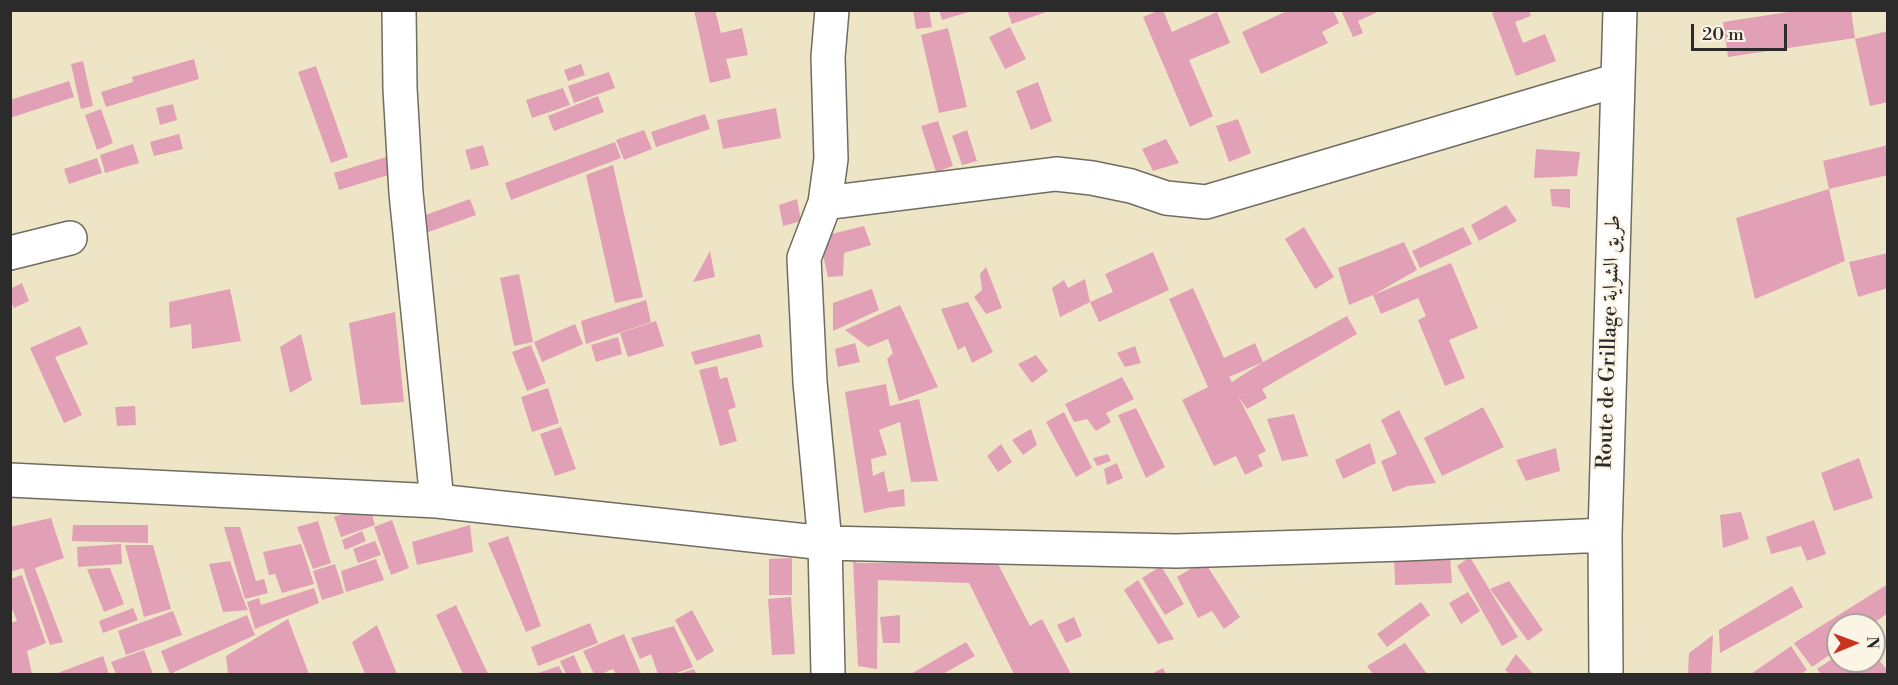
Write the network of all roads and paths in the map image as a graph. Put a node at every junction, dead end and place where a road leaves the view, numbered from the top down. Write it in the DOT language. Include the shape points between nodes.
graph roads {
  1 [pos="399,10"];
  2 [pos="832,10"];
  3 [pos="1620,10"];
  4 [pos="1618,80"];
  5 [pos="825,203"];
  6 [pos="70,238"];
  7 [pos="10,253"];
  8 [pos="10,480"];
  9 [pos="437,501"];
  10 [pos="1605,535"];
  11 [pos="825,543"];
  12 [pos="828,675"];
  13 [pos="1606,675"];
  1 -- 9 [label="street" via="406,193"];
  2 -- 5 [label="street" via="828,57 831,159"];
  3 -- 4 [label="street, Route de Grillage طريق الشواية"];
  4 -- 5 [label="street" via="1206,202 1166,198 1131,186 1056,174"];
  4 -- 10 [label="street, Route de Grillage طريق الشواية"];
  5 -- 11 [label="street" via="804,258 810,382"];
  6 -- 7 [label="street"];
  8 -- 9 [label="street"];
  9 -- 11 [label="street"];
  10 -- 11 [label="street" via="1176,550"];
  10 -- 13 [label="street, Route de Grillage طريق الشواية"];
  11 -- 12 [label="street"];
}
